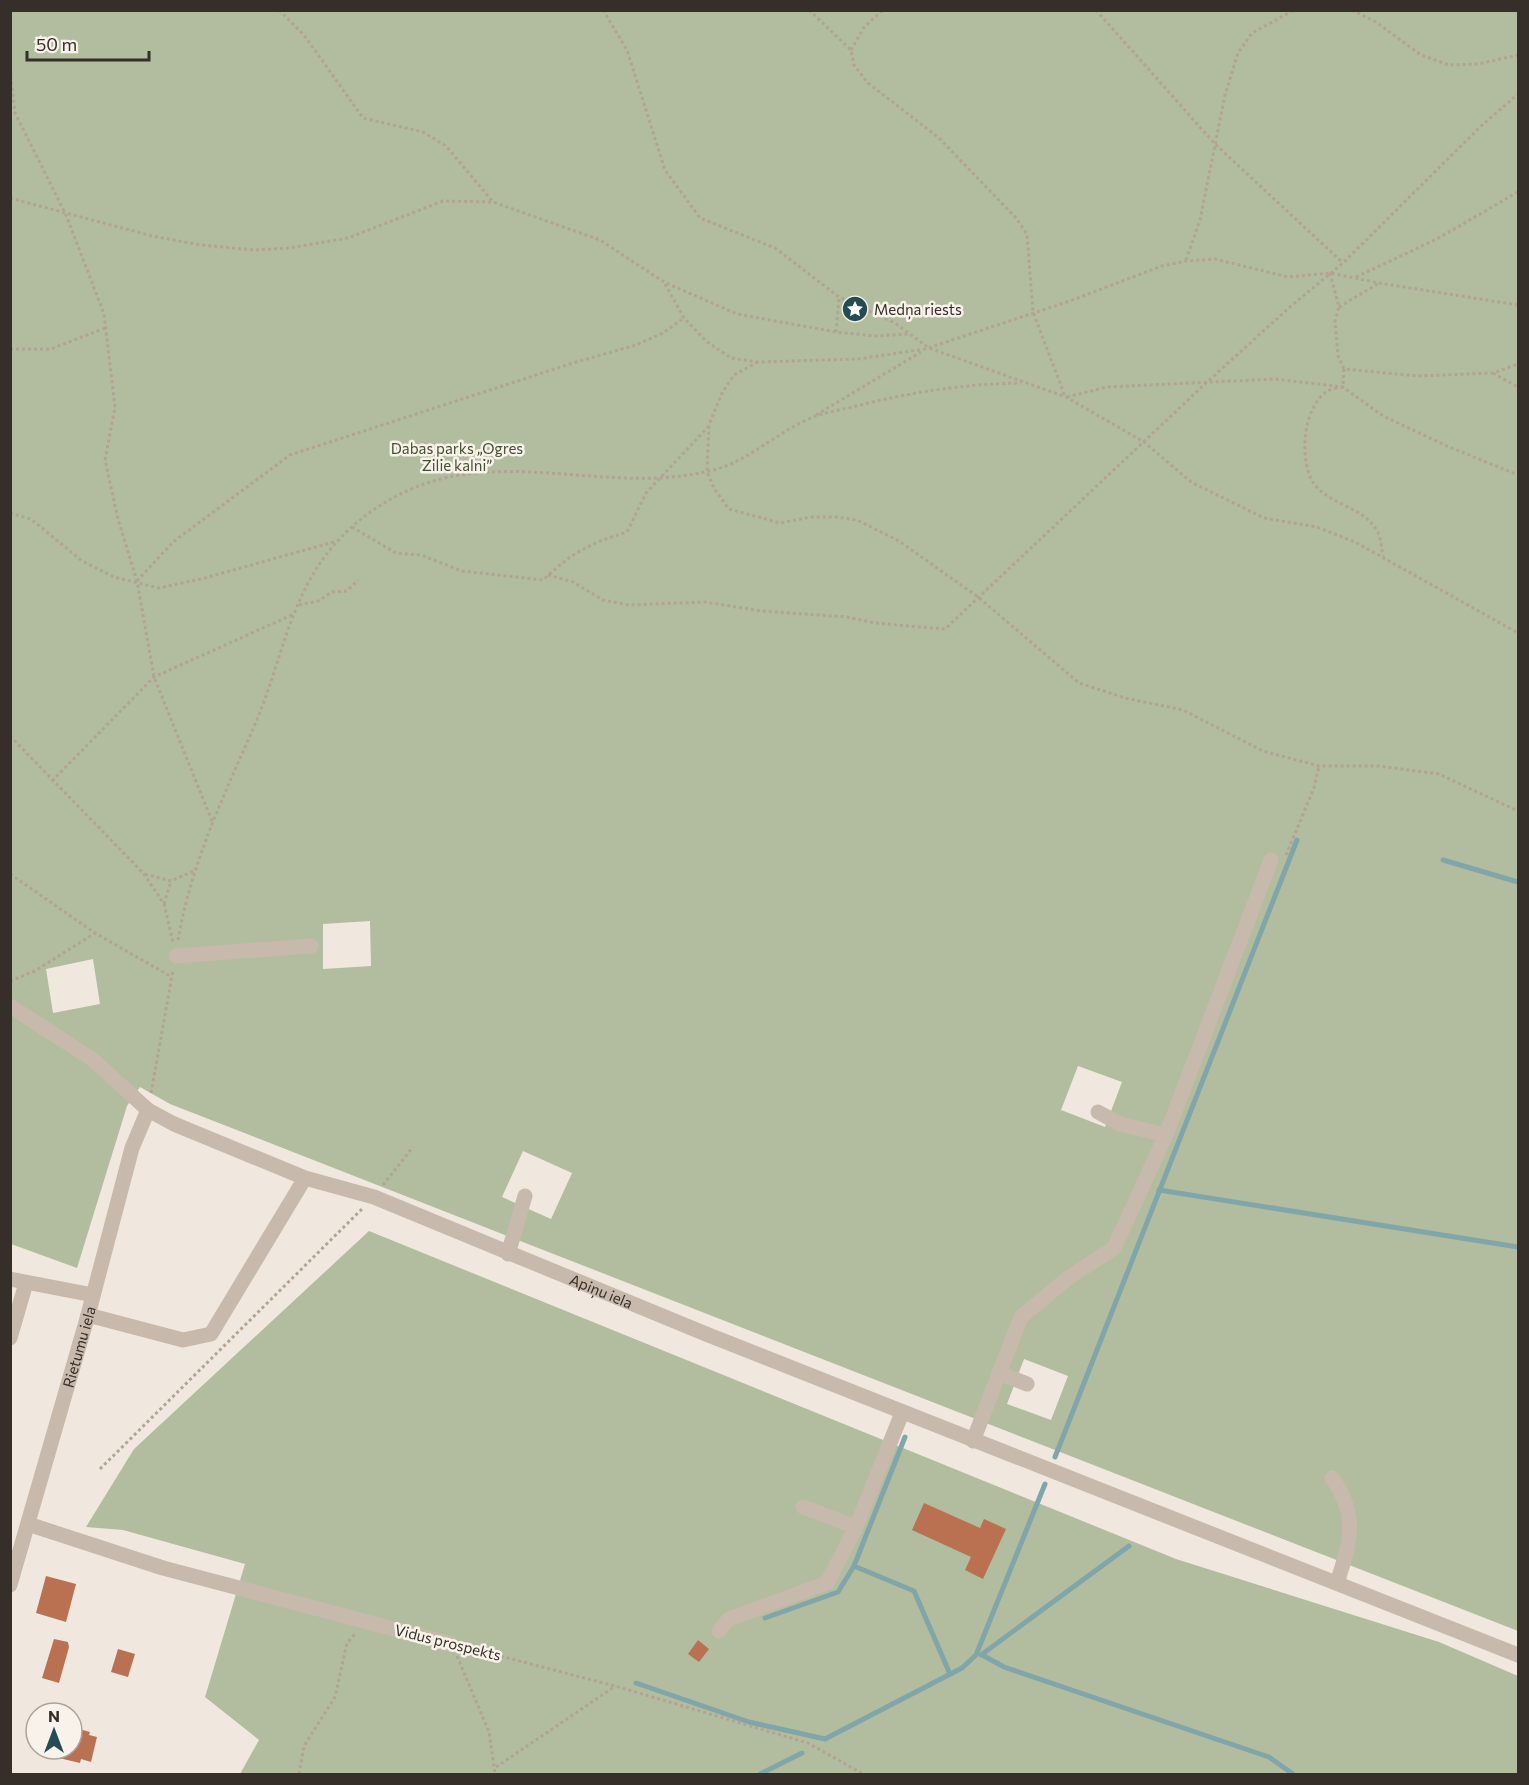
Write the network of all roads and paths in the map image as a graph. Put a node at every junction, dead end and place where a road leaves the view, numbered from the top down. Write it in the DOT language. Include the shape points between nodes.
graph roads {
  1 [pos="279,10"];
  2 [pos="603,10"];
  3 [pos="809,10"];
  4 [pos="883,10"];
  5 [pos="1096,10"];
  6 [pos="1294,10"];
  7 [pos="1352,10"];
  8 [pos="851,50"];
  9 [pos="1518,55"];
  10 [pos="10,70"];
  11 [pos="1518,94"];
  12 [pos="1215,144"];
  13 [pos="1518,192"];
  14 [pos="10,198"];
  15 [pos="493,202"];
  16 [pos="66,215"];
  17 [pos="1186,261"];
  18 [pos="1343,263"];
  19 [pos="1330,273"];
  20 [pos="1355,277"];
  21 [pos="664,282"];
  22 [pos="1379,283"];
  23 [pos="839,297"];
  24 [pos="1518,305"];
  25 [pos="1339,307"];
  26 [pos="1033,312"];
  27 [pos="684,318"];
  28 [pos="105,328"];
  29 [pos="836,332"];
  30 [pos="911,334"];
  31 [pos="10,349"];
  32 [pos="927,349"];
  33 [pos="758,362"];
  34 [pos="1518,364"];
  35 [pos="1344,369"];
  36 [pos="1493,373"];
  37 [pos="1021,383"];
  38 [pos="1206,383"];
  39 [pos="1343,387"];
  40 [pos="1518,387"];
  41 [pos="1066,397"];
  42 [pos="812,418"];
  43 [pos="709,425"];
  44 [pos="1144,442"];
  45 [pos="706,472"];
  46 [pos="1518,475"];
  47 [pos="658,479"];
  48 [pos="10,513"];
  49 [pos="351,527"];
  50 [pos="339,540"];
  51 [pos="1383,556"];
  52 [pos="548,575"];
  53 [pos="358,580"];
  54 [pos="137,581"];
  55 [pos="978,597"];
  56 [pos="299,605"];
  57 [pos="294,614"];
  58 [pos="1518,633"];
  59 [pos="154,677"];
  60 [pos="10,736"];
  61 [pos="1319,766"];
  62 [pos="52,781"];
  63 [pos="1518,811"];
  64 [pos="212,821"];
  65 [pos="1278,860"];
  66 [pos="194,871"];
  67 [pos="10,874"];
  68 [pos="144,874"];
  69 [pos="171,881"];
  70 [pos="164,904"];
  71 [pos="95,933"];
  72 [pos="311,946"];
  73 [pos="176,956"];
  74 [pos="171,976"];
  75 [pos="10,981"];
  76 [pos="10,1006"];
  77 [pos="148,1110"];
  78 [pos="1098,1112"];
  79 [pos="1166,1135"];
  80 [pos="413,1147"];
  81 [pos="306,1178"];
  82 [pos="525,1196"];
  83 [pos="374,1197"];
  84 [pos="508,1254"];
  85 [pos="10,1280"];
  86 [pos="26,1283"];
  87 [pos="93,1295"];
  88 [pos="88,1315"];
  89 [pos="10,1338"];
  90 [pos="999,1373"];
  91 [pos="1027,1383"];
  92 [pos="902,1413"];
  93 [pos="974,1441"];
  94 [pos="100,1469"];
  95 [pos="1332,1478"];
  96 [pos="803,1507"];
  97 [pos="28,1524"];
  98 [pos="856,1527"];
  99 [pos="1337,1583"];
  100 [pos="10,1585"];
  101 [pos="366,1621"];
  102 [pos="719,1631"];
  103 [pos="451,1644"];
  104 [pos="1518,1655"];
  105 [pos="615,1686"];
  106 [pos="496,1767"];
  107 [pos="299,1774"];
  108 [pos="495,1774"];
  109 [pos="863,1774"];
  1 -- 15 [label="path" via="304,35 363,118 423,132 446,146"];
  2 -- 23 [label="path" via="627,50 665,170 700,218 775,248"];
  3 -- 8 [label="path"];
  4 -- 8 [label="path" via="864,27"];
  5 -- 12 [label="path"];
  6 -- 12 [label="path" via="1252,33 1238,53"];
  7 -- 9 [label="path" via="1376,22 1421,55 1449,64 1478,64"];
  8 -- 26 [label="path" via="854,65 868,83 939,138 1027,234"];
  10 -- 16 [label="path" via="15,113"];
  11 -- 18 [label="path"];
  12 -- 17 [label="path" via="1200,220"];
  12 -- 18 [label="path"];
  13 -- 20 [label="path" via="1435,240"];
  14 -- 16 [label="path"];
  15 -- 16 [label="path" via="443,201 348,238 255,250 152,236"];
  15 -- 21 [label="path" via="600,240"];
  16 -- 28 [label="path" via="104,314"];
  17 -- 19 [label="path" via="1215,259 1288,277"];
  17 -- 26 [label="path" via="1161,266"];
  18 -- 19 [label="path"];
  19 -- 20 [label="path"];
  19 -- 25 [label="path"];
  19 -- 38 [label="path"];
  20 -- 22 [label="path"];
  21 -- 27 [label="path"];
  21 -- 29 [label="path" via="737,314"];
  22 -- 24 [label="path"];
  22 -- 25 [label="path"];
  23 -- 29 [label="path"];
  23 -- 30 [label="path"];
  25 -- 35 [label="path" via="1335,321 1338,356"];
  26 -- 32 [label="path"];
  26 -- 41 [label="path"];
  27 -- 33 [label="path" via="730,358"];
  27 -- 54 [label="path" via="636,345 290,455 172,542"];
  28 -- 31 [label="path" via="51,349"];
  28 -- 54 [label="path" via="115,407 105,460"];
  29 -- 30 [label="path"];
  30 -- 32 [label="path"];
  32 -- 33 [label="path" via="858,359"];
  32 -- 37 [label="path"];
  32 -- 42 [label="path"];
  33 -- 43 [label="path" via="734,375"];
  34 -- 36 [label="path"];
  35 -- 36 [label="path" via="1418,376"];
  35 -- 39 [label="path"];
  36 -- 40 [label="path"];
  37 -- 41 [label="path"];
  37 -- 42 [label="path" via="945,387 893,396"];
  38 -- 39 [label="path" via="1275,379"];
  38 -- 41 [label="path" via="1107,387"];
  38 -- 44 [label="path"];
  39 -- 46 [label="path" via="1383,416"];
  39 -- 51 [label="path" via="1327,391 1315,404 1309,417 1305,455 1312,480 1319,488 1370,521 1378,531"];
  41 -- 44 [label="path"];
  42 -- 45 [label="path" via="772,438 732,465"];
  43 -- 45 [label="path"];
  43 -- 47 [label="path"];
  44 -- 51 [label="path" via="1191,482 1264,518 1317,527"];
  44 -- 55 [label="path"];
  45 -- 47 [label="path"];
  45 -- 55 [label="path" via="729,509 780,523 811,517 857,520 899,541"];
  47 -- 49 [label="path" via="519,472 461,474 421,484 390,499"];
  47 -- 52 [label="path" via="627,532 568,556"];
  48 -- 54 [label="path" via="31,519 82,561 114,577"];
  49 -- 50 [label="path"];
  49 -- 52 [label="path" via="396,553 421,555 462,571 543,580"];
  50 -- 54 [label="path" via="159,588"];
  50 -- 56 [label="path" via="312,576"];
  51 -- 58 [label="path"];
  52 -- 55 [label="path" via="573,582 603,600 629,606 705,602 945,629"];
  53 -- 56 [label="path" via="347,591 332,592 318,601"];
  54 -- 59 [label="path"];
  55 -- 61 [label="path" via="1079,683 1183,710 1263,751"];
  56 -- 57 [label="path"];
  57 -- 59 [label="path"];
  57 -- 64 [label="path" via="258,717"];
  59 -- 62 [label="path"];
  59 -- 64 [label="path"];
  60 -- 62 [label="path"];
  61 -- 63 [label="path" via="1379,766 1439,774"];
  61 -- 65 [label="path" via="1314,788"];
  62 -- 68 [label="path"];
  64 -- 66 [label="path"];
  65 -- 79 [label="street"];
  66 -- 69 [label="path"];
  66 -- 73 [label="path"];
  67 -- 71 [label="path"];
  68 -- 69 [label="path"];
  68 -- 70 [label="path"];
  69 -- 70 [label="path"];
  70 -- 73 [label="path"];
  71 -- 74 [label="path"];
  71 -- 75 [label="path" via="35,971"];
  72 -- 73 [label="street"];
  73 -- 74 [label="path"];
  74 -- 77 [label="path"];
  76 -- 77 [label="street, Apiņu iela" via="92,1059"];
  77 -- 81 [label="street, Apiņu iela"];
  77 -- 87 [label="street, Rietumu iela" via="132,1148"];
  78 -- 79 [label="street" via="1120,1124"];
  79 -- 90 [label="street" via="1113,1248 1020,1317"];
  80 -- 83 [label="path"];
  81 -- 83 [label="street, Apiņu iela"];
  81 -- 88 [label="street" via="211,1334 183,1340"];
  82 -- 84 [label="street"];
  83 -- 84 [label="street, Apiņu iela"];
  83 -- 94 [label="path"];
  84 -- 92 [label="street, Apiņu iela"];
  85 -- 86 [label="street"];
  86 -- 87 [label="street"];
  86 -- 89 [label="street"];
  87 -- 88 [label="street, Rietumu iela"];
  88 -- 97 [label="street, Rietumu iela"];
  90 -- 91 [label="street"];
  90 -- 93 [label="street"];
  92 -- 93 [label="street, Apiņu iela"];
  92 -- 98 [label="street"];
  93 -- 99 [label="street, Apiņu iela"];
  95 -- 99 [label="street" via="1351,1519 1350,1543"];
  96 -- 98 [label="street"];
  97 -- 100 [label="street, Rietumu iela"];
  97 -- 101 [label="street, Vidus prospekts" via="163,1568"];
  98 -- 102 [label="street" via="827,1583 729,1619"];
  99 -- 104 [label="street, Apiņu iela"];
  101 -- 103 [label="street, Vidus prospekts"];
  101 -- 107 [label="path" via="347,1643 335,1697 304,1746"];
  103 -- 105 [label="path, Vidus prospekts"];
  103 -- 106 [label="path" via="489,1732"];
  105 -- 106 [label="path"];
  105 -- 109 [label="path, Vidus prospekts" via="808,1743"];
  106 -- 108 [label="path"];
}
